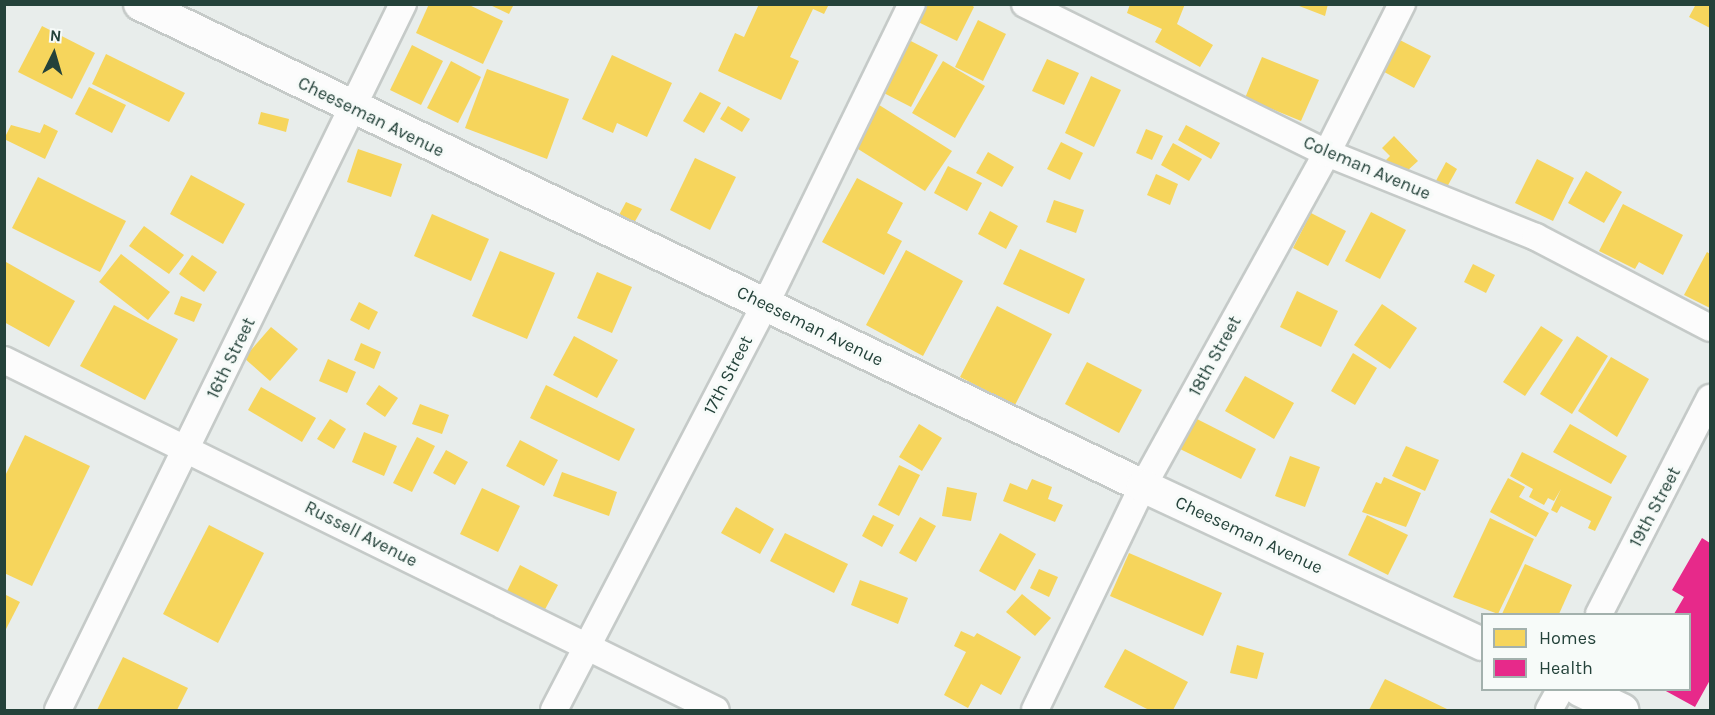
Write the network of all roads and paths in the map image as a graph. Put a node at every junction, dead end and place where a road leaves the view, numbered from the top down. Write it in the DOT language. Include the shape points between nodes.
graph roads {
  1 [pos="140,4"];
  2 [pos="403,4"];
  3 [pos="912,4"];
  4 [pos="1025,4"];
  5 [pos="1402,4"];
  6 [pos="352,109"];
  7 [pos="1327,153"];
  8 [pos="765,305"];
  9 [pos="1710,328"];
  10 [pos="4,360"];
  11 [pos="1710,398"];
  12 [pos="187,447"];
  13 [pos="1143,486"];
  14 [pos="1600,613"];
  15 [pos="1481,644"];
  16 [pos="588,646"];
  17 [pos="1559,691"];
  18 [pos="1582,691"];
  19 [pos="58,711"];
  20 [pos="554,711"];
  21 [pos="716,711"];
  22 [pos="1035,711"];
  23 [pos="1549,711"];
  24 [pos="1622,711"];
  1 -- 6 [label="street, Cheeseman Avenue"];
  2 -- 6 [label="street, 16th Street"];
  3 -- 8 [label="street, 17th Street"];
  4 -- 7 [label="street, Coleman Avenue"];
  5 -- 7 [label="street, 18th Street"];
  6 -- 8 [label="street, Cheeseman Avenue"];
  6 -- 12 [label="street, 16th Street"];
  7 -- 9 [label="street, Coleman Avenue" via="1536,237"];
  7 -- 13 [label="street, 18th Street"];
  8 -- 13 [label="street, Cheeseman Avenue"];
  8 -- 16 [label="street, 17th Street"];
  10 -- 12 [label="street, Russell Avenue"];
  11 -- 14 [label="street, 19th Street"];
  12 -- 16 [label="street, Russell Avenue"];
  12 -- 19 [label="street, 16th Street"];
  13 -- 15 [label="street, Cheeseman Avenue"];
  13 -- 22 [label="street, 18th Street"];
  16 -- 20 [label="street, 17th Street"];
  16 -- 21 [label="street, Russell Avenue"];
  17 -- 23 [label="street"];
  18 -- 24 [label="street"];
}
